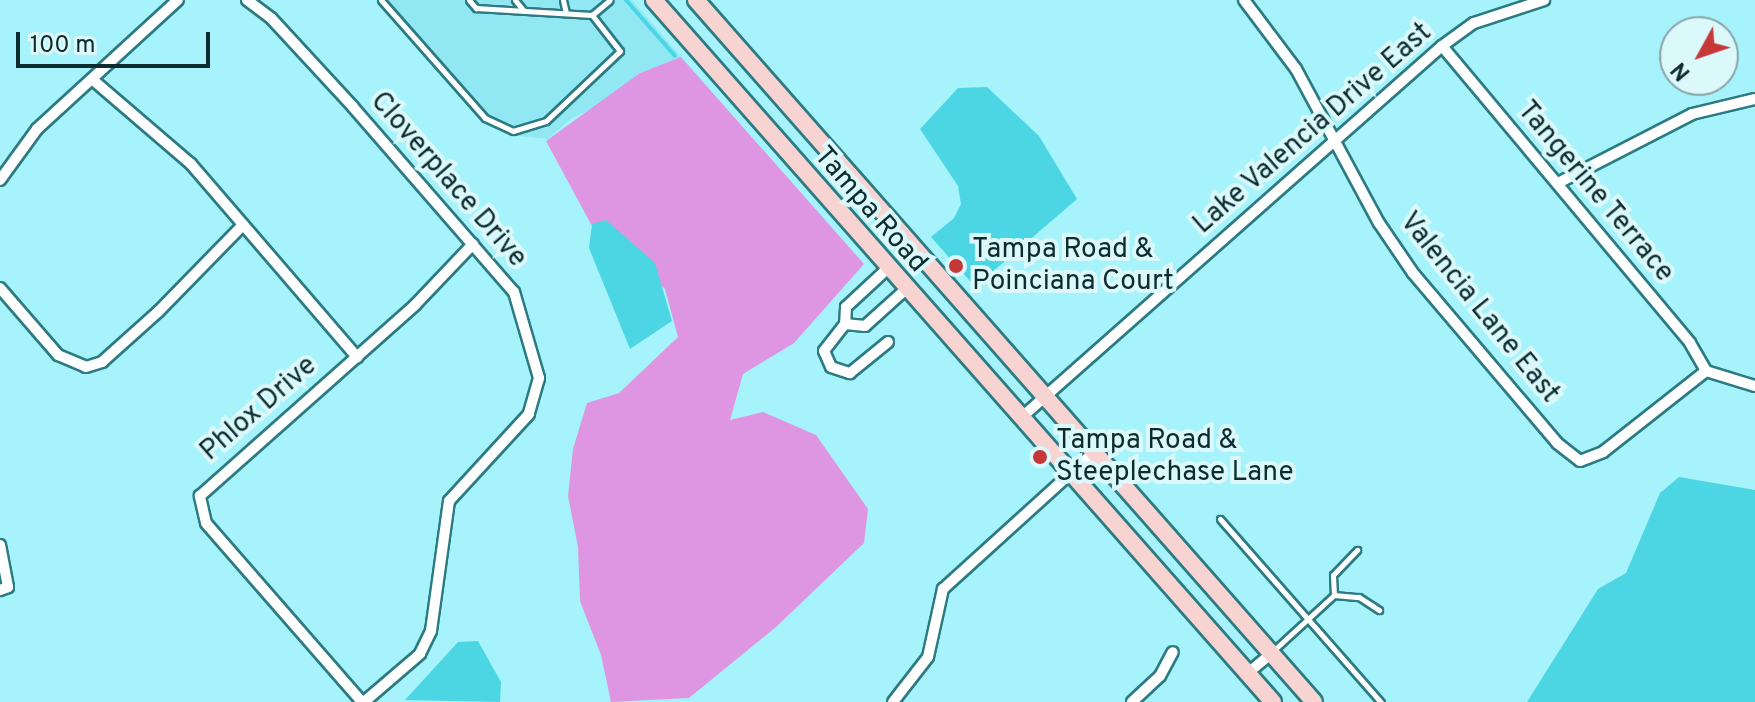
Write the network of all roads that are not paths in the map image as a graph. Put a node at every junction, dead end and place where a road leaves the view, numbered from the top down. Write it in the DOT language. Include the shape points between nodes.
graph roads {
  1 [pos="178,0"];
  2 [pos="247,0"];
  3 [pos="381,0"];
  4 [pos="469,0"];
  5 [pos="515,0"];
  6 [pos="563,0"];
  7 [pos="610,0"];
  8 [pos="654,0"];
  9 [pos="696,0"];
  10 [pos="1244,0"];
  11 [pos="1544,0"];
  12 [pos="524,11"];
  13 [pos="566,13"];
  14 [pos="592,15"];
  15 [pos="1442,46"];
  16 [pos="93,80"];
  17 [pos="1755,99"];
  18 [pos="1333,140"];
  19 [pos="0,180"];
  20 [pos="1558,183"];
  21 [pos="243,225"];
  22 [pos="473,244"];
  23 [pos="887,269"];
  24 [pos="0,288"];
  25 [pos="905,290"];
  26 [pos="845,324"];
  27 [pos="888,342"];
  28 [pos="357,357"];
  29 [pos="1706,371"];
  30 [pos="1755,386"];
  31 [pos="1047,396"];
  32 [pos="1022,417"];
  33 [pos="1094,452"];
  34 [pos="1071,473"];
  35 [pos="1220,519"];
  36 [pos="0,545"];
  37 [pos="1357,550"];
  38 [pos="0,590"];
  39 [pos="1334,595"];
  40 [pos="1379,610"];
  41 [pos="1305,618"];
  42 [pos="1173,652"];
  43 [pos="1271,654"];
  44 [pos="1248,673"];
  45 [pos="363,702"];
  46 [pos="893,702"];
  47 [pos="1132,702"];
  48 [pos="1273,702"];
  49 [pos="1314,702"];
  50 [pos="1381,702"];
  1 -- 16 [label="street"];
  2 -- 22 [label="street, Cloverplace Drive" via="271,18"];
  3 -- 14 [label="lane" via="485,118 513,131 546,121 620,51"];
  4 -- 12 [label="lane" via="476,8"];
  5 -- 12 [label="lane"];
  6 -- 13 [label="lane"];
  7 -- 14 [label="lane"];
  8 -- 23 [label="main road, Tampa Road"];
  9 -- 31 [label="main road, Tampa Road"];
  10 -- 18 [label="street, Valencia Lane East" via="1296,69"];
  11 -- 15 [label="street, Lake Valencia Drive East" via="1474,23"];
  12 -- 13 [label="lane"];
  13 -- 14 [label="lane"];
  15 -- 18 [label="street, Lake Valencia Drive East"];
  15 -- 20 [label="street, Tangerine Terrace"];
  16 -- 19 [label="street" via="37,129"];
  16 -- 21 [label="street" via="191,164"];
  17 -- 20 [label="street" via="1692,114"];
  18 -- 29 [label="street, Valencia Lane East" via="1413,273 1557,443 1580,461 1603,452"];
  18 -- 31 [label="street, Lake Valencia Drive East"];
  20 -- 29 [label="street, Tangerine Terrace" via="1690,343"];
  21 -- 24 [label="street" via="159,311 102,362 86,367 58,355"];
  21 -- 28 [label="street"];
  22 -- 28 [label="street, Phlox Drive"];
  22 -- 45 [label="street, Cloverplace Drive" via="514,292 538,390 529,414 466,476 449,501 431,631 420,654"];
  23 -- 25 [label="main road, Tampa Road"];
  23 -- 26 [label="street" via="846,307"];
  25 -- 26 [label="street" via="865,326"];
  25 -- 32 [label="main road, Tampa Road"];
  26 -- 27 [label="street" via="827,342 827,361 839,373 850,373"];
  28 -- 45 [label="street, Phlox Drive" via="207,486 200,507 206,523"];
  29 -- 30 [label="street"];
  31 -- 32 [label="street, Lake Valencia Drive East"];
  31 -- 33 [label="main road, Tampa Road"];
  32 -- 34 [label="main road, Tampa Road"];
  33 -- 34 [label="street"];
  33 -- 43 [label="main road, Tampa Road"];
  34 -- 44 [label="main road, Tampa Road"];
  34 -- 46 [label="street" via="943,589 928,657"];
  35 -- 41 [label="lane"];
  36 -- 38 [label="street" via="8,587"];
  37 -- 39 [label="lane" via="1333,575"];
  39 -- 40 [label="lane" via="1359,597"];
  39 -- 41 [label="lane"];
  41 -- 43 [label="lane"];
  41 -- 50 [label="lane"];
  42 -- 47 [label="street" via="1160,676"];
  43 -- 44 [label="street"];
  43 -- 49 [label="main road, Tampa Road"];
  44 -- 48 [label="main road, Tampa Road"];
}
